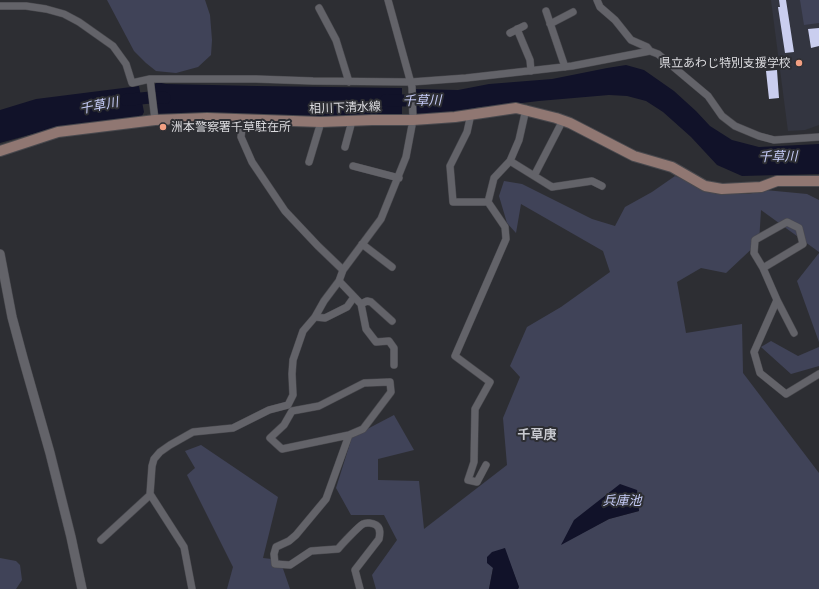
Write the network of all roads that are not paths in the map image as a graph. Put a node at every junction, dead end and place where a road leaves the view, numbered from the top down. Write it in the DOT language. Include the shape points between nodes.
graph roads {
  1 [pos="388,0"];
  2 [pos="597,0"];
  3 [pos="0,6"];
  4 [pos="319,8"];
  5 [pos="546,11"];
  6 [pos="573,12"];
  7 [pos="550,24"];
  8 [pos="517,30"];
  9 [pos="650,51"];
  10 [pos="565,67"];
  11 [pos="531,71"];
  12 [pos="150,79"];
  13 [pos="349,82"];
  14 [pos="412,85"];
  15 [pos="526,110"];
  16 [pos="471,114"];
  17 [pos="413,117"];
  18 [pos="243,119"];
  19 [pos="155,120"];
  20 [pos="563,120"];
  21 [pos="352,121"];
  22 [pos="321,122"];
  23 [pos="819,137"];
  24 [pos="345,147"];
  25 [pos="0,151"];
  26 [pos="309,162"];
  27 [pos="510,162"];
  28 [pos="353,166"];
  29 [pos="534,176"];
  30 [pos="399,178"];
  31 [pos="819,181"];
  32 [pos="602,186"];
  33 [pos="488,202"];
  34 [pos="362,244"];
  35 [pos="0,254"];
  36 [pos="392,267"];
  37 [pos="763,268"];
  38 [pos="343,270"];
  39 [pos="338,281"];
  40 [pos="354,297"];
  41 [pos="778,300"];
  42 [pos="361,304"];
  43 [pos="314,317"];
  44 [pos="392,321"];
  45 [pos="794,333"];
  46 [pos="394,365"];
  47 [pos="819,374"];
  48 [pos="290,408"];
  49 [pos="349,435"];
  50 [pos="486,465"];
  51 [pos="150,495"];
  52 [pos="101,540"];
  53 [pos="82,589"];
  54 [pos="192,589"];
  55 [pos="360,589"];
  1 -- 14 [label="street"];
  2 -- 9 [label="street" via="600,7 615,20 631,40"];
  3 -- 12 [label="street" via="36,7 64,14 113,46 126,64 132,83"];
  4 -- 13 [label="street" via="336,40"];
  5 -- 7 [label="street"];
  6 -- 7 [label="street"];
  7 -- 10 [label="street"];
  8 -- 11 [label="street" via="530,60"];
  9 -- 10 [label="street"];
  9 -- 23 [label="street" via="658,54 708,96 722,116 734,126 774,140"];
  10 -- 11 [label="street"];
  11 -- 14 [label="street"];
  12 -- 13 [label="street"];
  12 -- 19 [label="street"];
  13 -- 14 [label="street"];
  14 -- 17 [label="street"];
  15 -- 16 [label="main road, 相川下清水線" via="516,108"];
  15 -- 20 [label="main road, 相川下清水線"];
  15 -- 27 [label="street" via="519,140"];
  16 -- 17 [label="main road, 相川下清水線"];
  16 -- 33 [label="street" via="467,132 450,166 453,202"];
  17 -- 21 [label="main road, 相川下清水線"];
  17 -- 30 [label="street" via="406,157"];
  18 -- 19 [label="main road, 相川下清水線"];
  18 -- 22 [label="main road, 相川下清水線"];
  18 -- 38 [label="street" via="241,137 252,162 285,211"];
  19 -- 25 [label="main road, 相川下清水線" via="58,132"];
  20 -- 29 [label="street"];
  20 -- 31 [label="main road, 相川下清水線" via="634,156 672,167 705,186 722,189 761,187 777,181"];
  21 -- 22 [label="main road, 相川下清水線"];
  21 -- 24 [label="street"];
  22 -- 26 [label="street"];
  27 -- 29 [label="street"];
  27 -- 33 [label="street" via="494,178"];
  28 -- 30 [label="street"];
  29 -- 32 [label="street" via="552,187 592,181"];
  30 -- 34 [label="street" via="381,219"];
  33 -- 50 [label="street" via="505,227 506,239 456,356 490,382 474,409 474,462 468,480 477,482"];
  34 -- 36 [label="street"];
  34 -- 38 [label="street"];
  35 -- 53 [label="street" via="22,358 50,453"];
  37 -- 37 [label="street" via="803,244 799,228 787,222 755,240 754,253"];
  37 -- 41 [label="street"];
  38 -- 39 [label="street"];
  39 -- 40 [label="street"];
  39 -- 43 [label="street"];
  40 -- 42 [label="street"];
  40 -- 43 [label="street" via="348,307 325,318"];
  41 -- 45 [label="street"];
  41 -- 47 [label="street" via="754,352 760,373 786,394"];
  42 -- 44 [label="street" via="367,300 371,302"];
  42 -- 46 [label="street" via="366,329 376,342 389,341 394,348"];
  43 -- 48 [label="street" via="302,331 293,360 293,395"];
  48 -- 49 [label="street" via="284,425 270,438 282,450"];
  48 -- 49 [label="street" via="319,406 364,383 390,382 392,392 363,429"];
  48 -- 51 [label="street" via="269,410 234,428 193,432 170,445 154,459"];
  49 -- 55 [label="street" via="326,500 296,535 276,547 274,554 275,564 290,565 311,551 338,549 363,524 376,525 380,534 379,539 355,570"];
  51 -- 52 [label="street"];
  51 -- 54 [label="street" via="184,547"];
}
